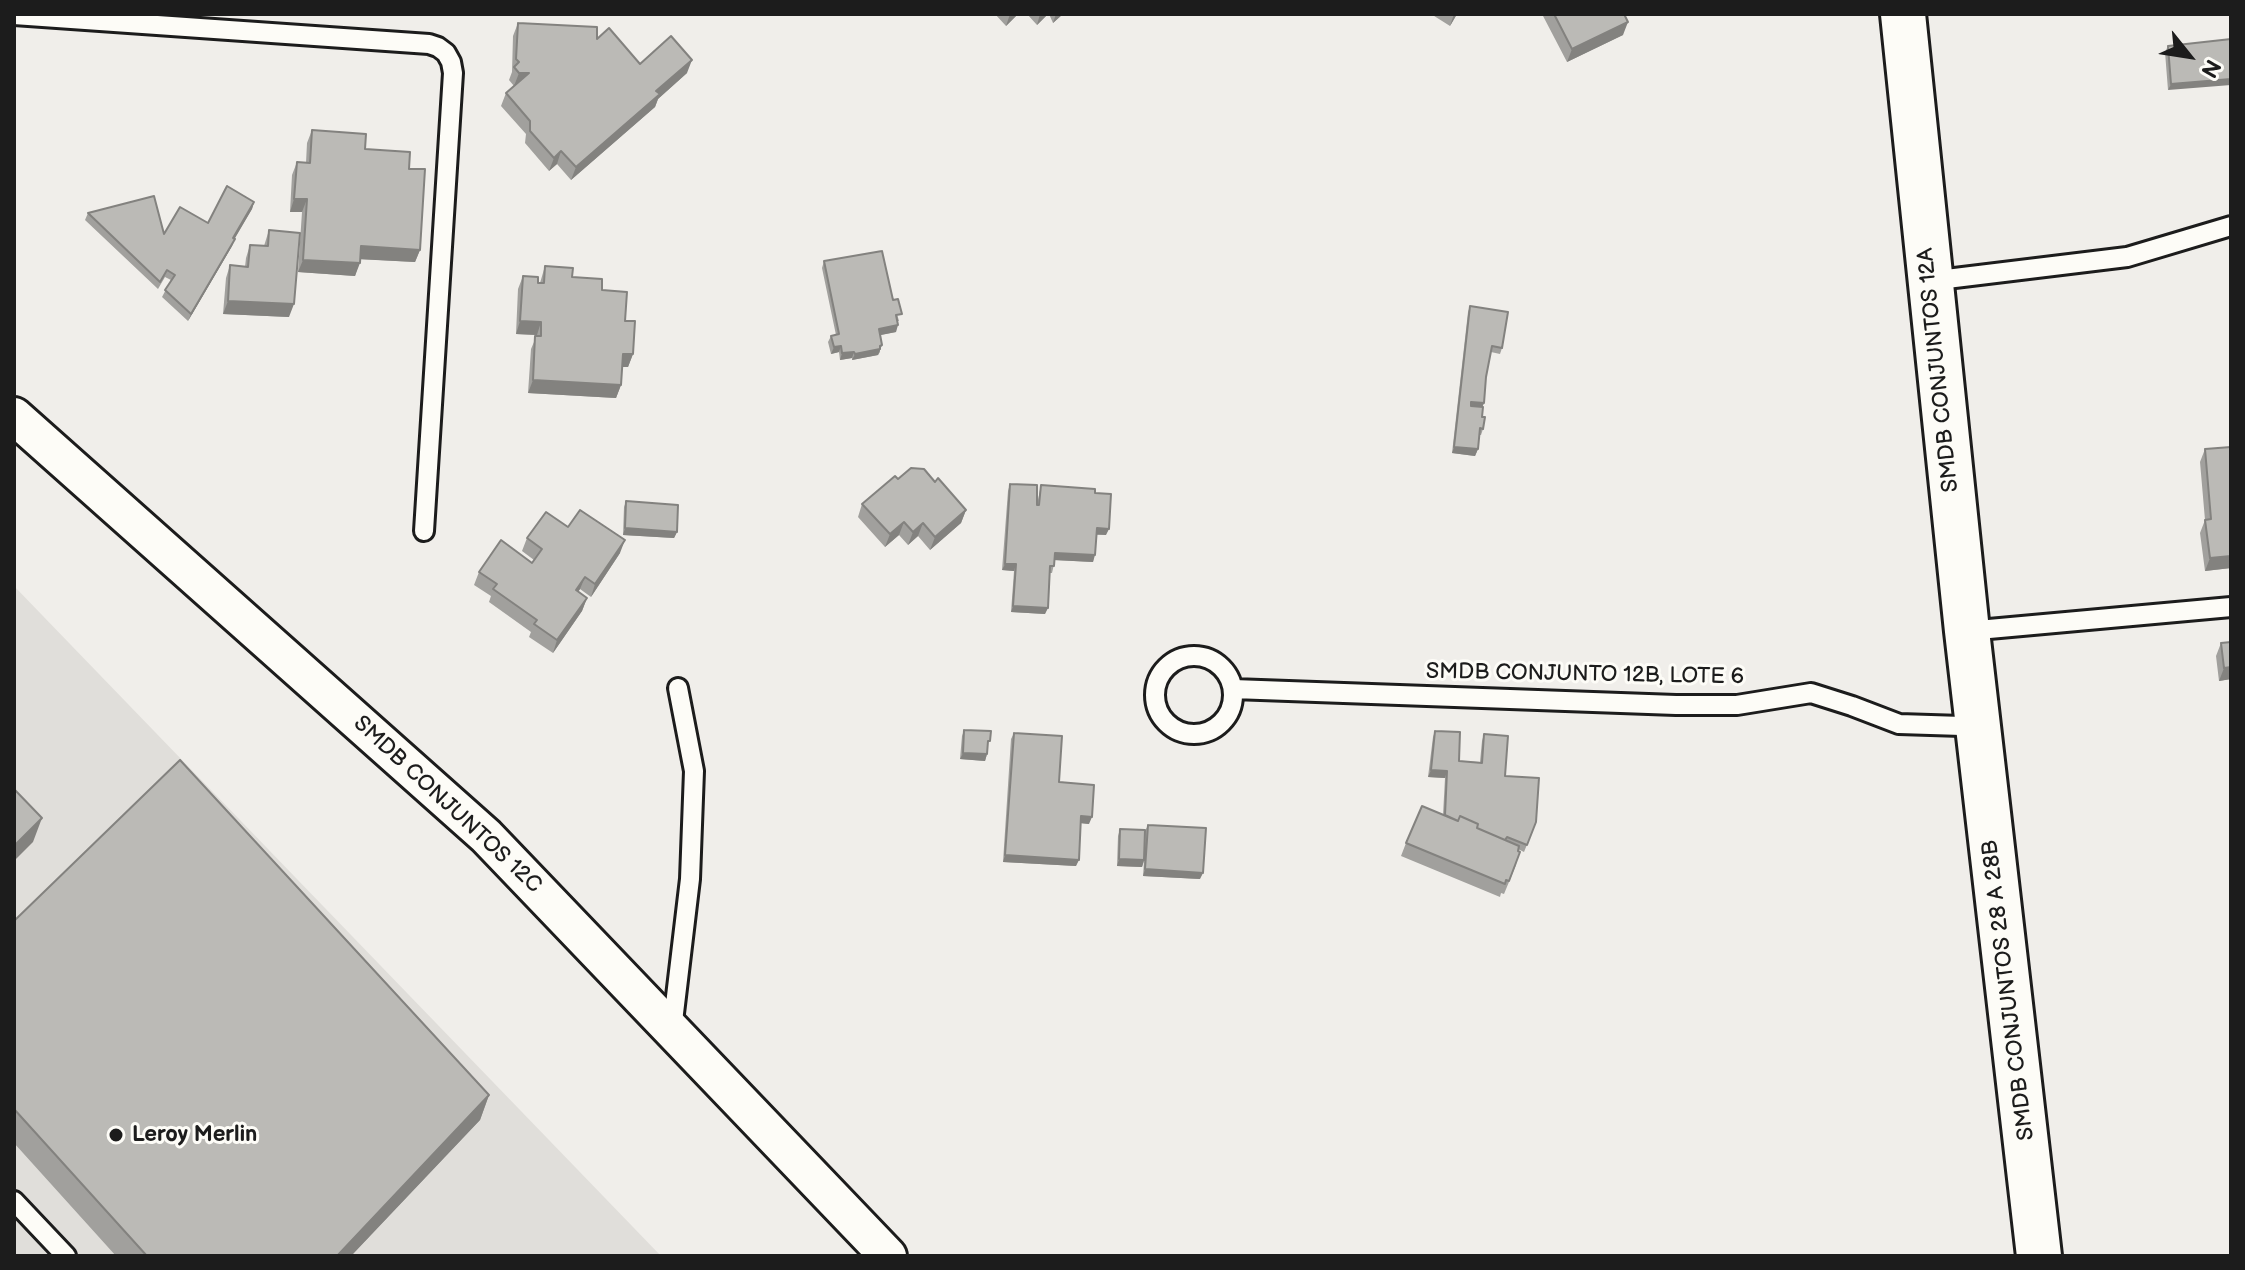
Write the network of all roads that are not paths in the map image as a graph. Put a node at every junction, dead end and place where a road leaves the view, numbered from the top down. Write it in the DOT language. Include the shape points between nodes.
graph roads {
  1 [pos="1903,14"];
  2 [pos="14,15"];
  3 [pos="2231,226"];
  4 [pos="1930,281"];
  5 [pos="14,416"];
  6 [pos="424,531"];
  7 [pos="2231,607"];
  8 [pos="1967,631"];
  9 [pos="678,688"];
  10 [pos="1233,689"];
  11 [pos="1978,725"];
  12 [pos="672,1030"];
  13 [pos="14,1201"];
  14 [pos="66,1256"];
  15 [pos="888,1256"];
  16 [pos="2039,1256"];
  1 -- 4 [label="street, SMDB CONJUNTOS 12A"];
  2 -- 6 [label="lane" via="429,44 446,53 453,73"];
  3 -- 4 [label="lane" via="2127,257"];
  4 -- 8 [label="street, SMDB CONJUNTOS 12A"];
  5 -- 12 [label="street, SMDB CONJUNTOS 12C" via="486,836"];
  7 -- 8 [label="lane"];
  8 -- 11 [label="street, SMDB CONJUNTOS 12A"];
  9 -- 12 [label="lane" via="694,771 690,879"];
  10 -- 10 [label="lane" via="1222,666 1198,655 1186,656 1158,679 1156,704 1170,726 1182,732 1208,732 1228,715"];
  10 -- 11 [label="lane, SMDB CONJUNTO 12B, LOTE 6" via="1676,705 1737,705 1811,693 1899,724"];
  11 -- 16 [label="street, SMDB CONJUNTOS 28 A 28B"];
  12 -- 15 [label="street, SMDB CONJUNTOS 12C"];
  13 -- 14 [label="lane"];
}
